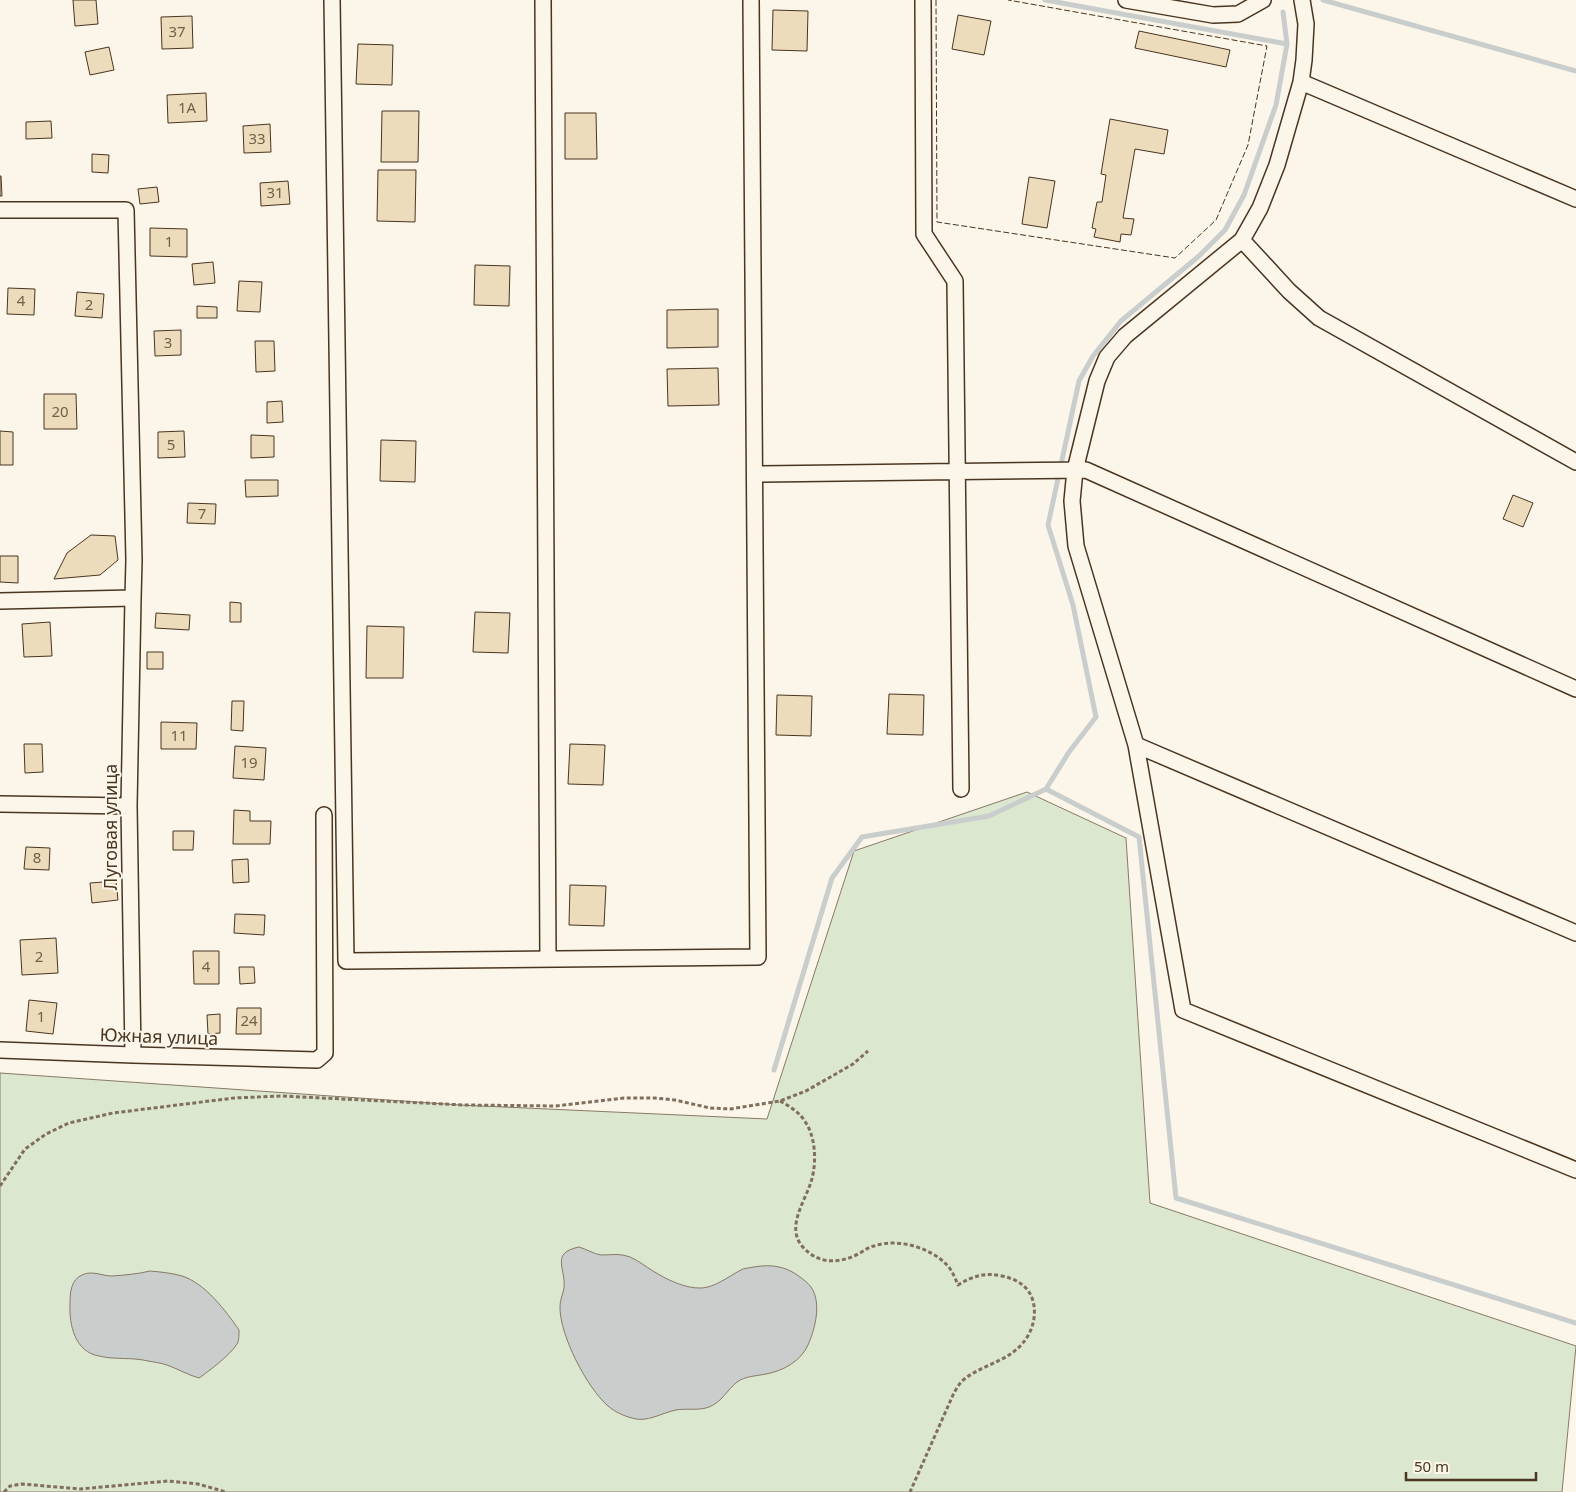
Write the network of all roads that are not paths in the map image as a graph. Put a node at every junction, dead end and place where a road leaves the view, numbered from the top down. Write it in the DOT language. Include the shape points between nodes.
graph roads {
  1 [pos="332,0"];
  2 [pos="543,0"];
  3 [pos="751,0"];
  4 [pos="923,0"];
  5 [pos="1126,0"];
  6 [pos="1263,0"];
  7 [pos="1302,0"];
  8 [pos="1301,82"];
  9 [pos="1576,199"];
  10 [pos="0,210"];
  11 [pos="1242,240"];
  12 [pos="1576,462"];
  13 [pos="1075,470"];
  14 [pos="958,472"];
  15 [pos="755,474"];
  16 [pos="133,598"];
  17 [pos="0,601"];
  18 [pos="1576,689"];
  19 [pos="1136,746"];
  20 [pos="961,789"];
  21 [pos="0,804"];
  22 [pos="129,806"];
  23 [pos="324,815"];
  24 [pos="1576,933"];
  25 [pos="548,959"];
  26 [pos="0,1050"];
  27 [pos="133,1055"];
  28 [pos="1576,1170"];
  1 -- 25 [label="street" via="346,961"];
  2 -- 25 [label="street"];
  3 -- 15 [label="street"];
  4 -- 14 [label="street" via="924,234 955,281"];
  5 -- 6 [label="street" via="1213,15 1238,14"];
  7 -- 8 [label="street" via="1306,24"];
  8 -- 9 [label="street"];
  8 -- 11 [label="street" via="1277,166 1260,208"];
  10 -- 16 [label="street, Луговая улица" via="126,210"];
  11 -- 12 [label="street" via="1319,318"];
  11 -- 13 [label="street" via="1125,336 1107,357 1096,381"];
  13 -- 14 [label="street"];
  13 -- 18 [label="street" via="1086,470"];
  13 -- 19 [label="street" via="1072,501 1076,546"];
  14 -- 15 [label="street"];
  14 -- 20 [label="street"];
  15 -- 25 [label="street" via="758,957"];
  16 -- 17 [label="street"];
  16 -- 22 [label="street, Луговая улица"];
  19 -- 24 [label="street"];
  19 -- 28 [label="street" via="1183,1010"];
  21 -- 22 [label="street"];
  22 -- 27 [label="street, Луговая улица"];
  23 -- 27 [label="street, Южная улица" via="325,1053 316,1060"];
  26 -- 27 [label="street, Южная улица"];
}
